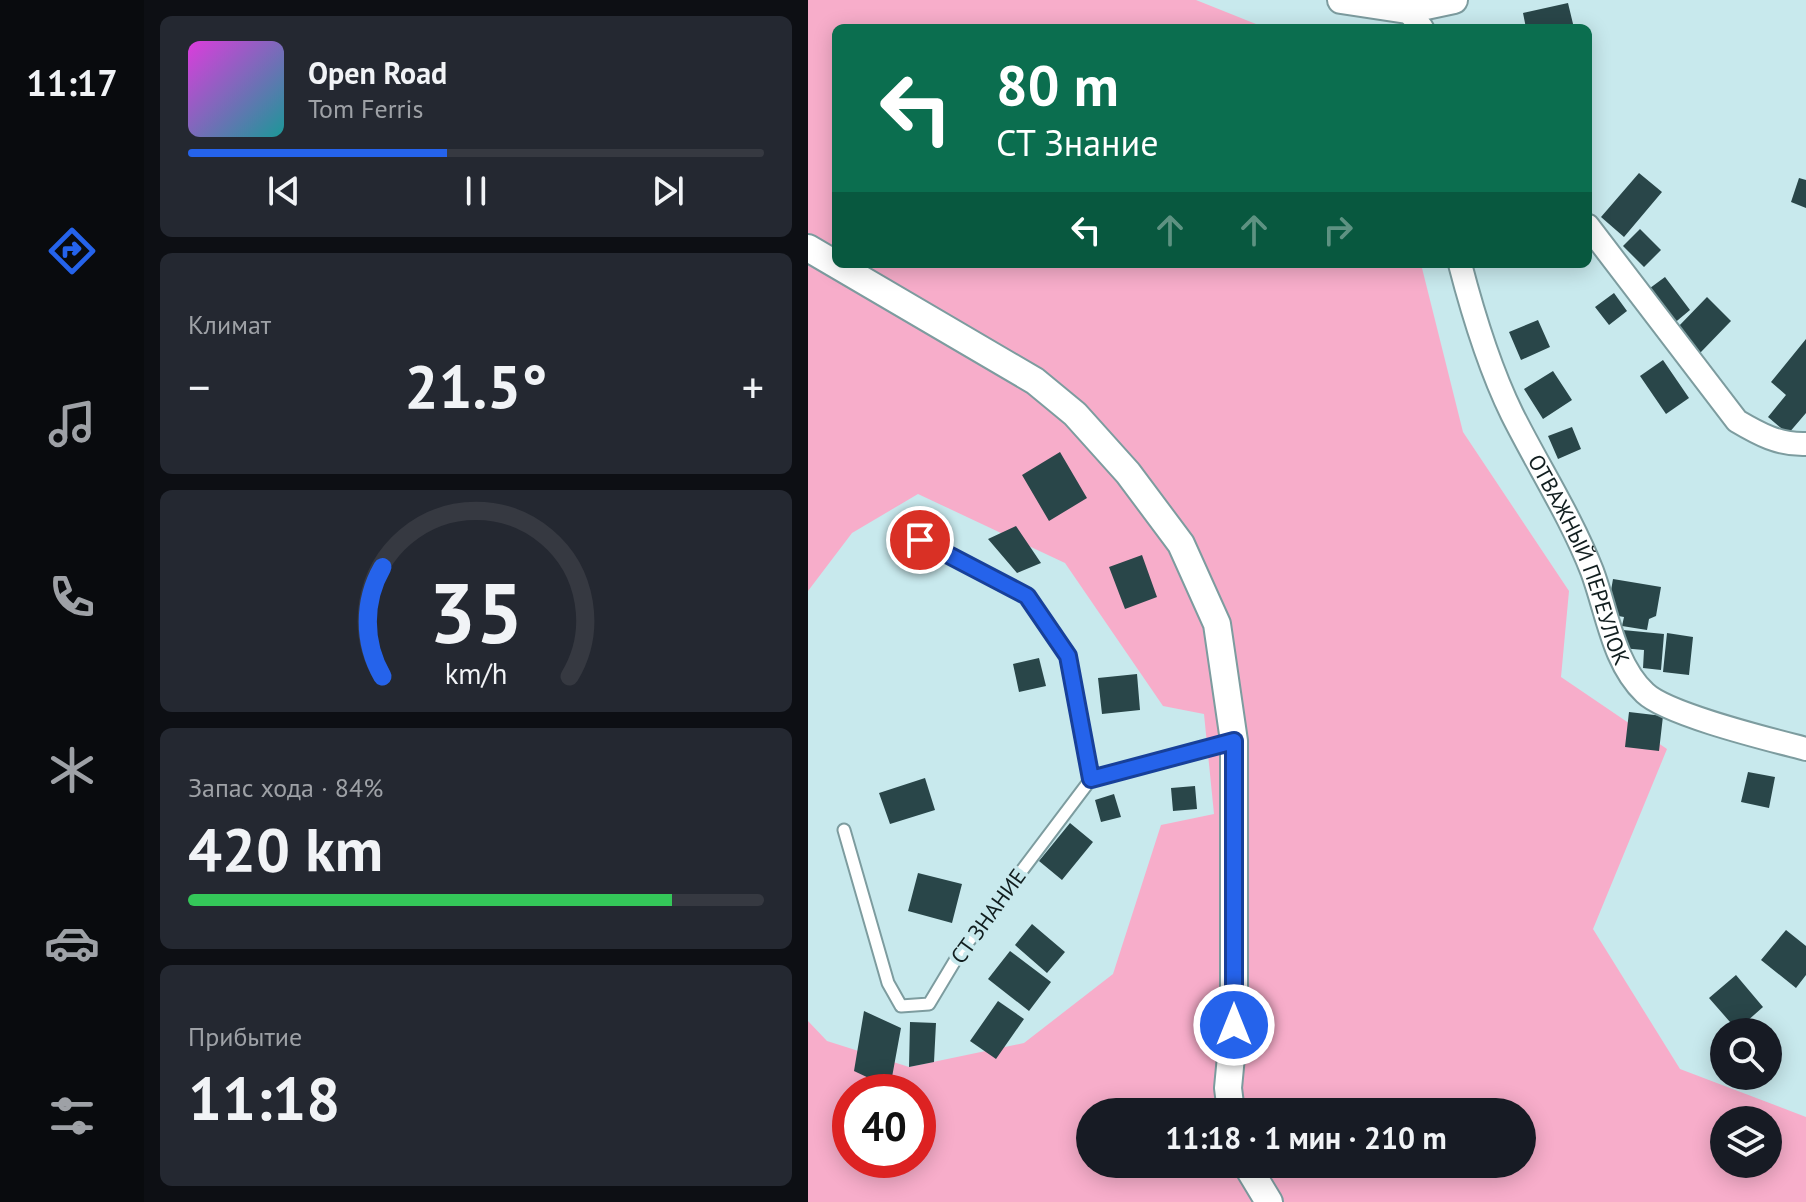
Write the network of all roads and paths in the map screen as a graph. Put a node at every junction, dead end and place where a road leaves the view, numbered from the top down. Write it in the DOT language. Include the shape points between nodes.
graph roads {
  1 [pos="1341,0"];
  2 [pos="1454,0"];
  3 [pos="1414,19"];
  4 [pos="1592,231"];
  5 [pos="808,248"];
  6 [pos="832,262"];
  7 [pos="842,268"];
  8 [pos="1461,268"];
  9 [pos="1806,444"];
  10 [pos="920,540"];
  11 [pos="1234,741"];
  12 [pos="1806,749"];
  13 [pos="1091,779"];
  14 [pos="844,830"];
  15 [pos="1229,1098"];
  16 [pos="1254,1178"];
  17 [pos="1269,1202"];
  1 -- 3 [label="street"];
  2 -- 3 [label="street"];
  4 -- 9 [label="street" via="1737,421 1765,437"];
  5 -- 6 [label="street"];
  7 -- 11 [label="street" via="1035,381 1075,414 1128,473 1181,544 1217,624"];
  8 -- 12 [label="street, ОТВАЖНЫЙ ПЕРЕУЛОК" via="1511,412 1592,571 1629,672 1647,695 1702,719"];
  10 -- 13 [label="lane" via="1027,596 1068,656"];
  11 -- 13 [label="lane"];
  11 -- 15 [label="street"];
  13 -- 14 [label="lane, СТ ЗНАНИЕ" via="959,954 929,1004 901,1006 888,983"];
  16 -- 17 [label="street"];
}
